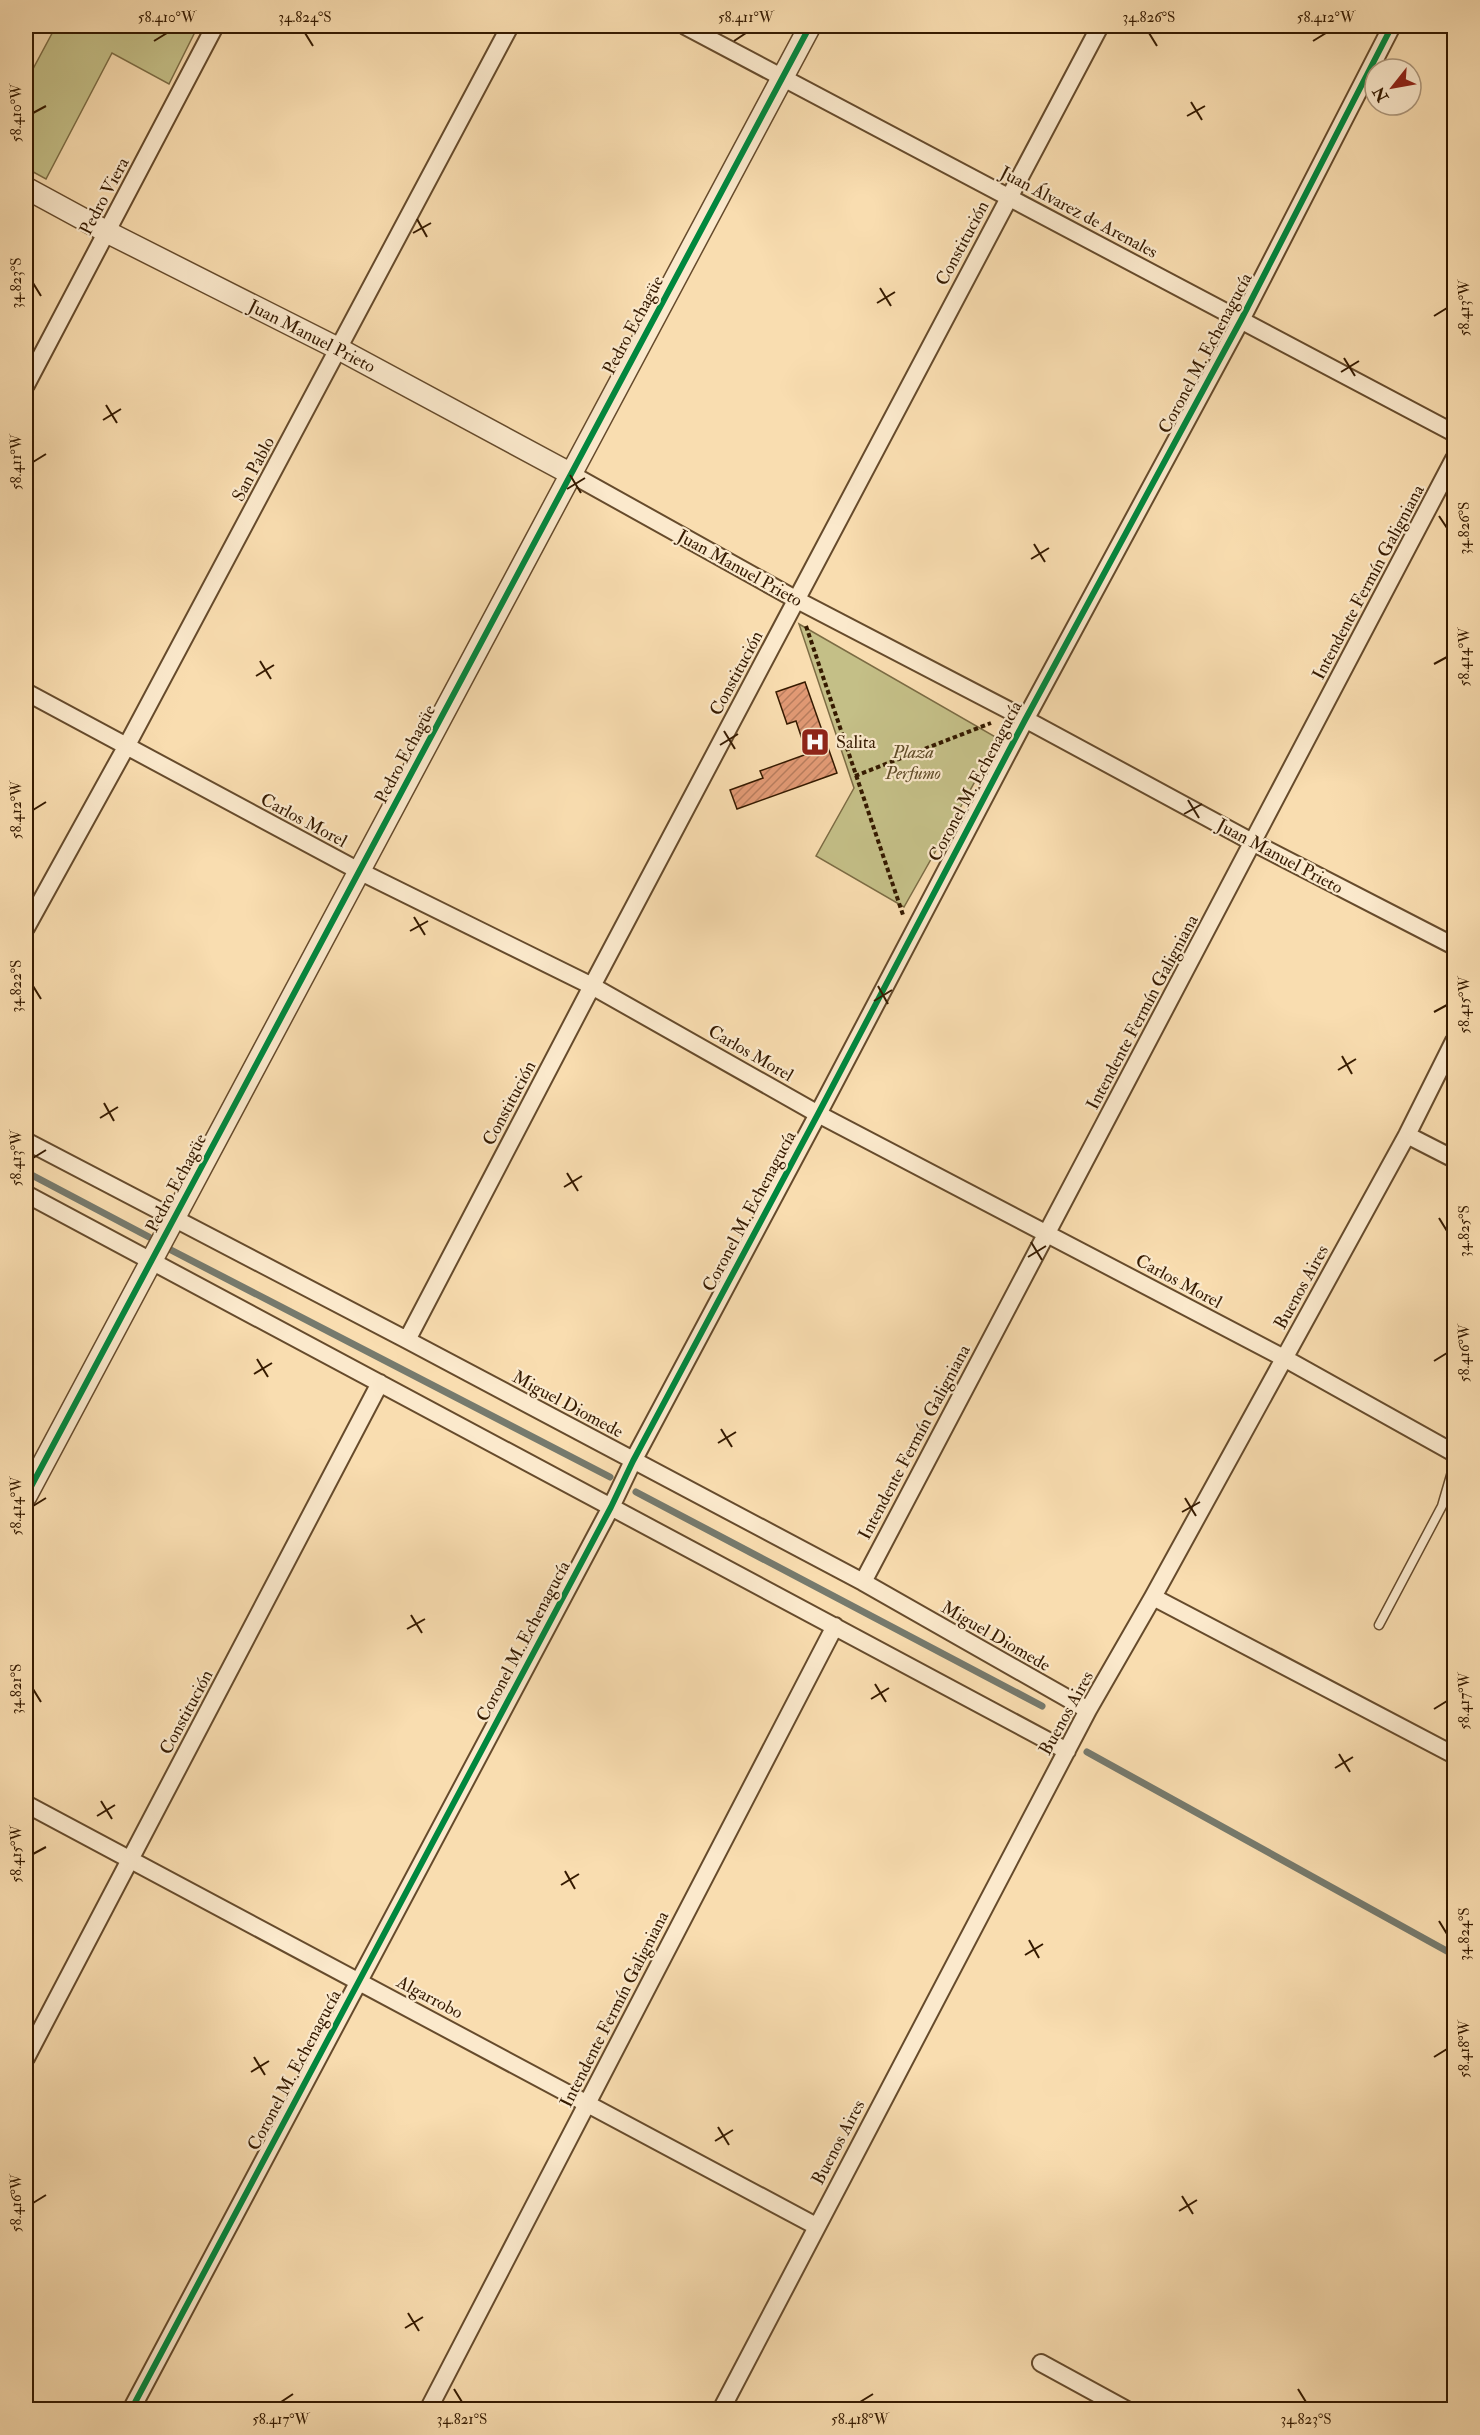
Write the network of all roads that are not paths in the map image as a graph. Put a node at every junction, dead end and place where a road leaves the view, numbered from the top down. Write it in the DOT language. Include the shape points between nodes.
graph roads {
  1 [pos="215,26"];
  2 [pos="510,26"];
  3 [pos="684,26"];
  4 [pos="810,26"];
  5 [pos="1100,26"];
  6 [pos="1392,26"];
  7 [pos="783,77"];
  8 [pos="26,188"];
  9 [pos="1008,197"];
  10 [pos="107,232"];
  11 [pos="1241,320"];
  12 [pos="339,349"];
  13 [pos="26,385"];
  14 [pos="1455,433"];
  15 [pos="1455,459"];
  16 [pos="571,474"];
  17 [pos="797,600"];
  18 [pos="26,692"];
  19 [pos="1019,716"];
  20 [pos="126,747"];
  21 [pos="1254,843"];
  22 [pos="359,871"];
  23 [pos="26,928"];
  24 [pos="1455,946"];
  25 [pos="592,986"];
  26 [pos="1455,1041"];
  27 [pos="818,1114"];
  28 [pos="1407,1135"];
  29 [pos="26,1141"];
  30 [pos="1455,1159"];
  31 [pos="26,1194"];
  32 [pos="172,1220"];
  33 [pos="1046,1233"];
  34 [pos="152,1260"];
  35 [pos="407,1340"];
  36 [pos="1284,1358"];
  37 [pos="380,1383"];
  38 [pos="1455,1453"];
  39 [pos="633,1461"];
  40 [pos="1455,1465"];
  41 [pos="26,1496"];
  42 [pos="611,1507"];
  43 [pos="863,1582"];
  44 [pos="1153,1597"];
  45 [pos="1379,1625"];
  46 [pos="835,1626"];
  47 [pos="1088,1710"];
  48 [pos="1067,1750"];
  49 [pos="1455,1755"];
  50 [pos="26,1804"];
  51 [pos="132,1858"];
  52 [pos="358,1982"];
  53 [pos="26,2058"];
  54 [pos="588,2102"];
  55 [pos="816,2226"];
  56 [pos="1041,2363"];
  57 [pos="131,2409"];
  58 [pos="428,2409"];
  59 [pos="722,2409"];
  60 [pos="1127,2409"];
  1 -- 10 [label="street, Pedro Viera"];
  2 -- 12 [label="street, San Pablo"];
  3 -- 7 [label="street, Juan Álvarez de Arenales"];
  4 -- 7 [label="street, Pedro Echagüe"];
  5 -- 9 [label="street, Constitución"];
  6 -- 11 [label="street, Coronel M. Echenagucía"];
  7 -- 9 [label="street, Juan Álvarez de Arenales"];
  7 -- 16 [label="street, Pedro Echagüe"];
  8 -- 10 [label="street, Juan Manuel Prieto"];
  9 -- 11 [label="street, Juan Álvarez de Arenales"];
  9 -- 17 [label="street, Constitución"];
  10 -- 12 [label="street, Juan Manuel Prieto"];
  10 -- 13 [label="street, Pedro Viera"];
  11 -- 14 [label="street, Juan Álvarez de Arenales"];
  11 -- 19 [label="street, Coronel M. Echenagucía"];
  12 -- 16 [label="street, Juan Manuel Prieto"];
  12 -- 20 [label="street, San Pablo"];
  15 -- 21 [label="street, Intendente Fermín Galigniana"];
  16 -- 17 [label="street, Juan Manuel Prieto"];
  16 -- 22 [label="street, Pedro Echagüe"];
  17 -- 19 [label="street, Juan Manuel Prieto"];
  17 -- 25 [label="street, Constitución"];
  18 -- 20 [label="street, Carlos Morel"];
  19 -- 21 [label="street, Juan Manuel Prieto"];
  19 -- 27 [label="street, Coronel M. Echenagucía"];
  20 -- 22 [label="street, Carlos Morel"];
  20 -- 23 [label="street, San Pablo"];
  21 -- 24 [label="street, Juan Manuel Prieto"];
  21 -- 33 [label="street, Intendente Fermín Galigniana"];
  22 -- 25 [label="street, Carlos Morel"];
  22 -- 32 [label="street, Pedro Echagüe"];
  25 -- 27 [label="street, Carlos Morel"];
  25 -- 35 [label="street, Constitución"];
  26 -- 28 [label="street, Buenos Aires"];
  27 -- 33 [label="street, Carlos Morel"];
  27 -- 39 [label="street, Coronel M. Echenagucía"];
  28 -- 30 [label="street"];
  28 -- 36 [label="street, Buenos Aires"];
  29 -- 32 [label="street, Miguel Diomede"];
  31 -- 34 [label="street"];
  32 -- 34 [label="street, Pedro Echagüe"];
  32 -- 35 [label="street, Miguel Diomede"];
  33 -- 36 [label="street, Carlos Morel"];
  33 -- 43 [label="street, Intendente Fermín Galigniana"];
  34 -- 37 [label="street"];
  34 -- 41 [label="street, Pedro Echagüe"];
  35 -- 39 [label="street, Miguel Diomede"];
  36 -- 38 [label="street, Carlos Morel"];
  36 -- 44 [label="street, Buenos Aires"];
  37 -- 42 [label="street"];
  37 -- 51 [label="street, Constitución"];
  39 -- 42 [label="street, Coronel M. Echenagucía"];
  39 -- 43 [label="street, Miguel Diomede"];
  40 -- 45 [label="lane" via="1442,1506"];
  42 -- 46 [label="street"];
  42 -- 52 [label="street, Coronel M. Echenagucía"];
  43 -- 47 [label="street, Miguel Diomede"];
  44 -- 47 [label="street, Buenos Aires"];
  44 -- 49 [label="street"];
  46 -- 48 [label="street"];
  46 -- 54 [label="street, Intendente Fermín Galigniana"];
  47 -- 48 [label="street, Buenos Aires"];
  48 -- 55 [label="street, Buenos Aires"];
  50 -- 51 [label="street, Algarrobo"];
  51 -- 52 [label="street, Algarrobo"];
  51 -- 53 [label="street, Constitución"];
  52 -- 54 [label="street, Algarrobo"];
  52 -- 57 [label="street, Coronel M. Echenagucía"];
  54 -- 55 [label="street, Algarrobo"];
  54 -- 58 [label="street, Intendente Fermín Galigniana"];
  55 -- 59 [label="street, Buenos Aires"];
  56 -- 60 [label="street"];
}
